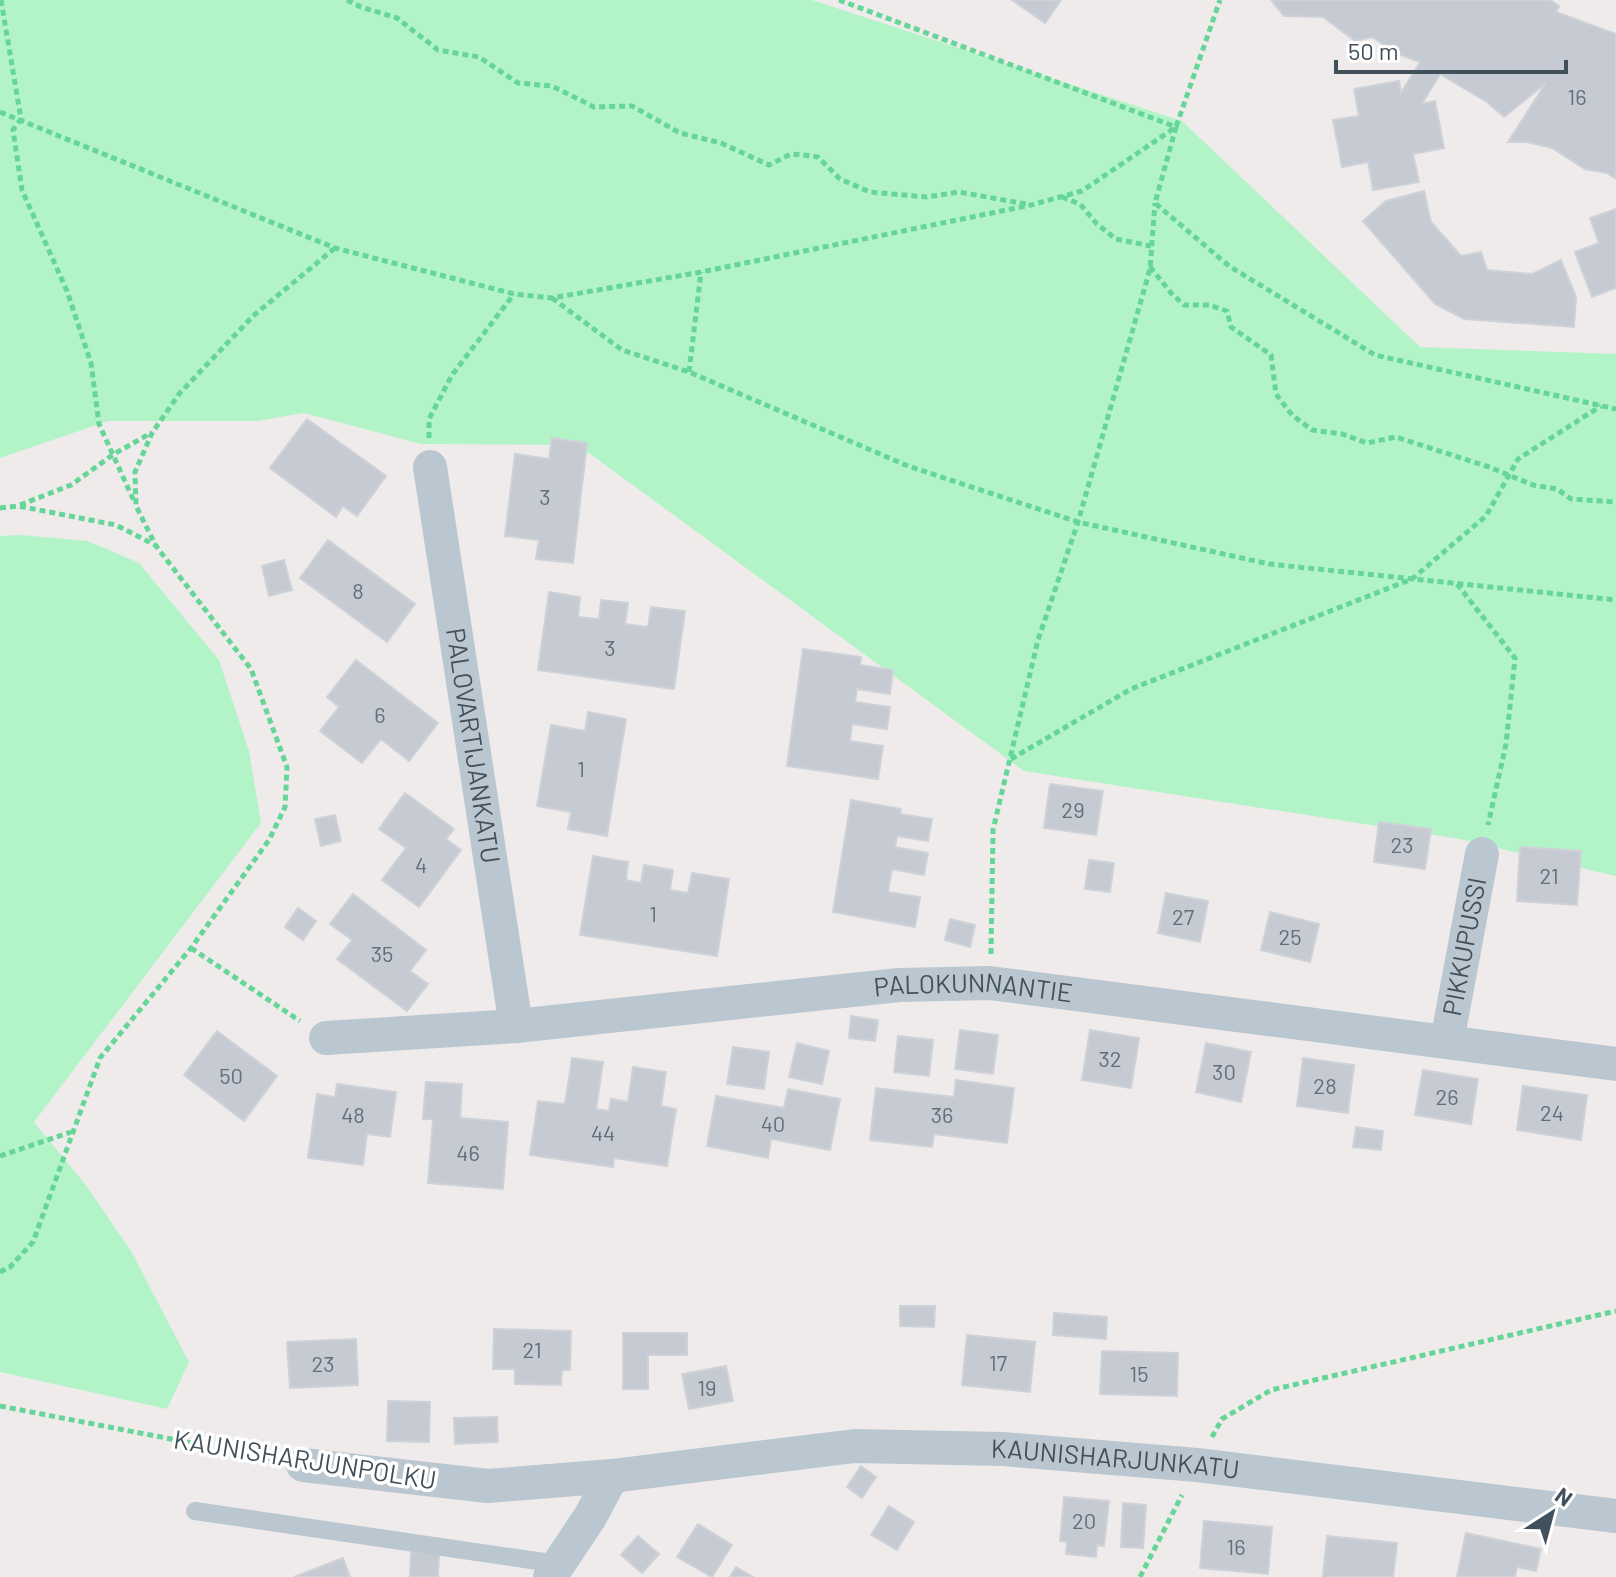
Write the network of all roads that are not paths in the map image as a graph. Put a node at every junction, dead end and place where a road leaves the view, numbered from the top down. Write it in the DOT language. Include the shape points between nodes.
graph roads {
  1 [pos="430,467"];
  2 [pos="1482,854"];
  3 [pos="516,1026"];
  4 [pos="326,1038"];
  5 [pos="1447,1041"];
  6 [pos="1616,1064"];
  7 [pos="303,1465"];
  8 [pos="612,1476"];
  9 [pos="195,1511"];
  10 [pos="1616,1516"];
  11 [pos="554,1571"];
  1 -- 3 [label="street, PALOVARTIJANKATU"];
  2 -- 5 [label="street, PIKKUPUSSI"];
  3 -- 4 [label="street, PALOKUNNANTIE"];
  3 -- 5 [label="street, PALOKUNNANTIE" via="899,985 990,983"];
  5 -- 6 [label="street, PALOKUNNANTIE"];
  7 -- 8 [label="street, KAUNISHARJUNPOLKU" via="488,1486"];
  8 -- 10 [label="street, KAUNISHARJUNKATU" via="855,1446 1003,1449 1197,1465"];
  8 -- 11 [label="street"];
  9 -- 11 [label="lane"];
}
